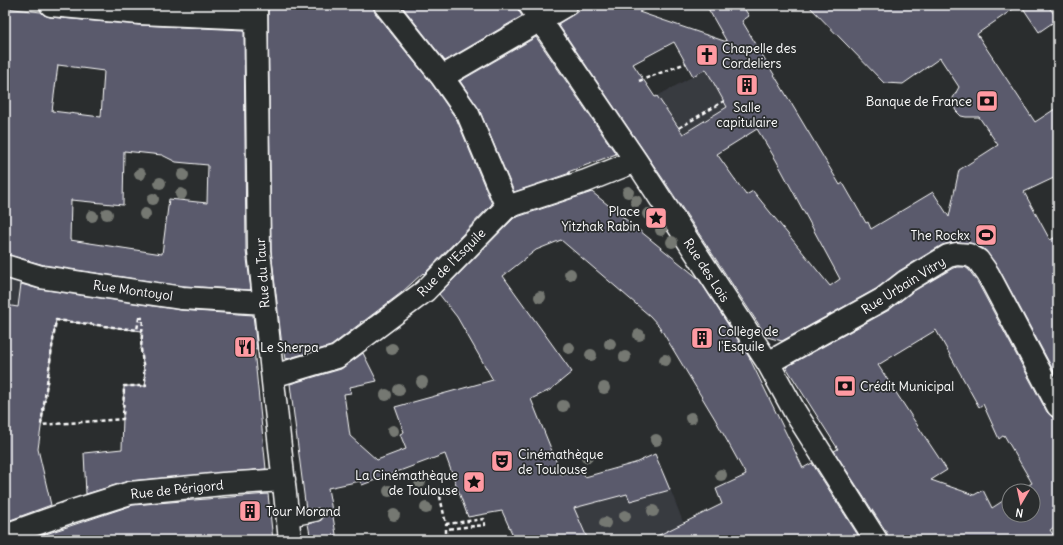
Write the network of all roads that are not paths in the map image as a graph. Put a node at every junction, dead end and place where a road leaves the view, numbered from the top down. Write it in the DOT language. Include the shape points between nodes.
graph roads {
  1 [pos="51,5"];
  2 [pos="385,5"];
  3 [pos="566,5"];
  4 [pos="256,11"];
  5 [pos="535,13"];
  6 [pos="442,77"];
  7 [pos="636,161"];
  8 [pos="507,208"];
  9 [pos="5,266"];
  10 [pos="264,303"];
  11 [pos="768,363"];
  12 [pos="273,376"];
  13 [pos="1058,406"];
  14 [pos="284,480"];
  15 [pos="317,515"];
  16 [pos="289,530"];
  17 [pos="5,535"];
  18 [pos="876,540"];
  1 -- 4 [label="street" via="140,13"];
  2 -- 6 [label="street"];
  3 -- 5 [label="street"];
  4 -- 10 [label="street, Rue du Taur" via="259,251"];
  5 -- 6 [label="street"];
  5 -- 7 [label="street, Rue des Lois"];
  6 -- 8 [label="street" via="468,114"];
  7 -- 8 [label="street, Rue de l'Esquile"];
  7 -- 11 [label="street, Rue des Lois"];
  8 -- 12 [label="street, Rue de l'Esquile" via="425,291 337,357"];
  9 -- 10 [label="street, Rue Montoyol" via="41,277 167,295"];
  10 -- 12 [label="street, Rue du Taur"];
  11 -- 13 [label="street, Rue Urbain Vitry" via="882,300 905,282 948,256 968,254 978,260 988,274"];
  11 -- 18 [label="street, Rue des Lois" via="795,412"];
  12 -- 14 [label="street, Rue du Taur"];
  14 -- 16 [label="street, Rue du Taur"];
  14 -- 17 [label="street, Rue de Périgord" via="130,493"];
  15 -- 16 [label="lane"];
}
